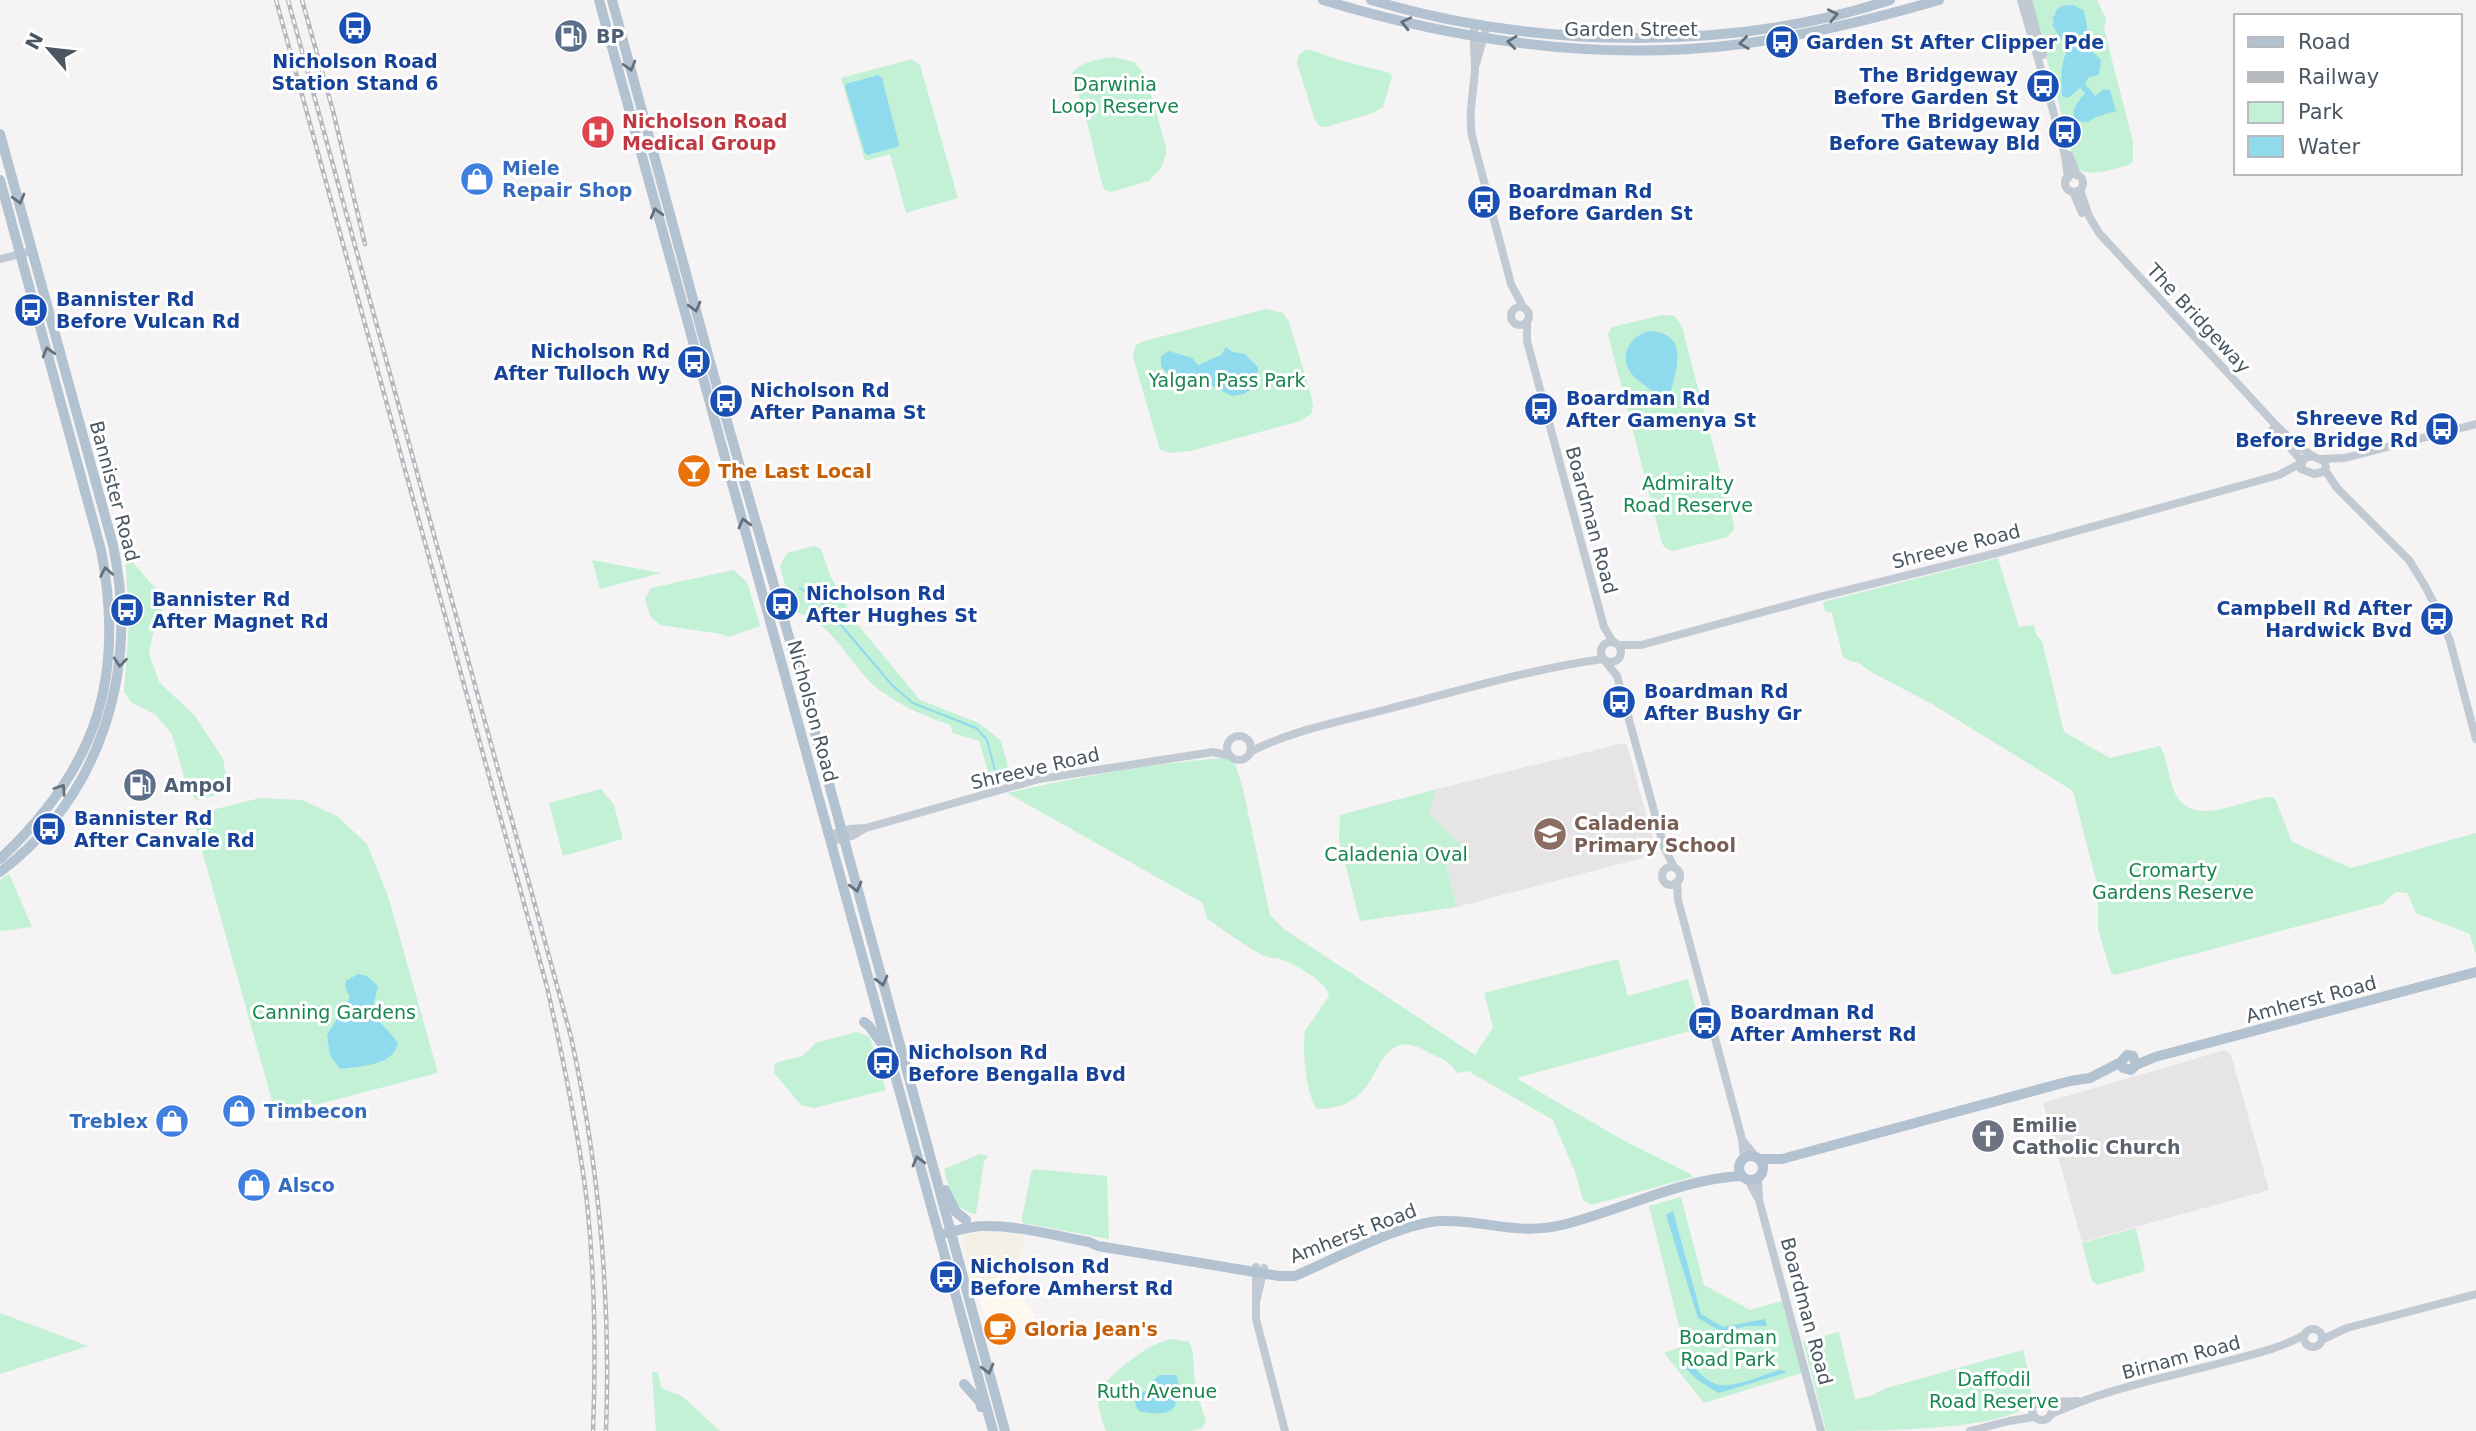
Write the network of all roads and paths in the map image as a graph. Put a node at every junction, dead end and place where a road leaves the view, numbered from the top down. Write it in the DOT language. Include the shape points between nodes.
graph roads {
  1 [pos="599,0"];
  2 [pos="612,0"];
  3 [pos="1323,0"];
  4 [pos="1371,0"];
  5 [pos="1890,0"];
  6 [pos="1938,0"];
  7 [pos="2021,0"];
  8 [pos="2028,0"];
  9 [pos="1481,25"];
  10 [pos="1478,38"];
  11 [pos="0,134"];
  12 [pos="2072,176"];
  13 [pos="0,180"];
  14 [pos="2077,191"];
  15 [pos="32,251"];
  16 [pos="20,254"];
  17 [pos="0,259"];
  18 [pos="1511,284"];
  19 [pos="1523,307"];
  20 [pos="1512,311"];
  21 [pos="1527,322"];
  22 [pos="1515,324"];
  23 [pos="1527,341"];
  24 [pos="2476,424"];
  25 [pos="2321,463"];
  26 [pos="2302,465"];
  27 [pos="2314,474"];
  28 [pos="2337,488"];
  29 [pos="1604,626"];
  30 [pos="785,627"];
  31 [pos="1618,650"];
  32 [pos="1603,654"];
  33 [pos="783,667"];
  34 [pos="1617,676"];
  35 [pos="2476,739"];
  36 [pos="1249,741"];
  37 [pos="1228,744"];
  38 [pos="1266,744"];
  39 [pos="1213,752"];
  40 [pos="1250,752"];
  41 [pos="1230,756"];
  42 [pos="842,835"];
  43 [pos="830,838"];
  44 [pos="1664,847"];
  45 [pos="0,859"];
  46 [pos="1674,867"];
  47 [pos="1664,870"];
  48 [pos="0,872"];
  49 [pos="1673,883"];
  50 [pos="2476,972"];
  51 [pos="864,1022"];
  52 [pos="889,1054"];
  53 [pos="927,1145"];
  54 [pos="1782,1159"];
  55 [pos="1750,1160"];
  56 [pos="1753,1176"];
  57 [pos="1720,1177"];
  58 [pos="967,1220"];
  59 [pos="985,1226"];
  60 [pos="949,1228"];
  61 [pos="938,1231"];
  62 [pos="1260,1270"];
  63 [pos="2476,1294"];
  64 [pos="2347,1328"];
  65 [pos="2318,1330"];
  66 [pos="2304,1335"];
  67 [pos="2323,1339"];
  68 [pos="2290,1343"];
  69 [pos="2307,1345"];
  70 [pos="964,1384"];
  71 [pos="2080,1401"];
  72 [pos="2048,1402"];
  73 [pos="2032,1407"];
  74 [pos="2052,1414"];
  75 [pos="2034,1417"];
  76 [pos="2009,1421"];
  77 [pos="988,1431"];
  78 [pos="993,1431"];
  79 [pos="1005,1431"];
  80 [pos="1285,1431"];
  81 [pos="1821,1431"];
  82 [pos="1970,1431"];
  33 -- 1 [label="main road, Nicholson Road, one-way"];
  2 -- 30 [label="main road, Nicholson Road, one-way"];
  10 -- 3 [label="main road, Garden Street, one-way"];
  4 -- 9 [label="main road, Garden Street"];
  9 -- 5 [label="main road, Garden Street, one-way" via="1559,35 1673,37 1797,23"];
  6 -- 10 [label="main road, Garden Street, one-way" via="1828,29 1698,48 1575,48"];
  7 -- 12 [label="street, The Bridgeway"];
  8 -- 12 [label="street, The Bridgeway"];
  9 -- 10 [label="street, Boardman Road"];
  10 -- 18 [label="street, Boardman Road" via="1472,136"];
  11 -- 15 [label="main road, Bannister Road, one-way"];
  12 -- 14 [label="street, The Bridgeway" via="2083,181"];
  12 -- 14 [label="street, The Bridgeway" via="2066,186"];
  13 -- 16 [label="main road, Bannister Road"];
  14 -- 25 [label="street, The Bridgeway" via="2099,233 2273,422"];
  14 -- 26 [label="street, The Bridgeway" via="2089,228 2099,241"];
  15 -- 16 [label="street"];
  15 -- 48 [label="main road, Bannister Road, one-way" via="113,545 121,588 121,646 113,704 85,771 44,830"];
  16 -- 17 [label="street"];
  45 -- 16 [label="main road, Bannister Road, one-way" via="41,817 83,752 102,701 111,628 101,550"];
  18 -- 19 [label="street, Boardman Road"];
  18 -- 20 [label="street, Boardman Road"];
  19 -- 20 [label="street"];
  19 -- 21 [label="street, Boardman Road" via="1529,315"];
  20 -- 22 [label="street, Boardman Road"];
  21 -- 22 [label="street"];
  21 -- 23 [label="street, Boardman Road"];
  22 -- 23 [label="street, Boardman Road"];
  23 -- 29 [label="street, Boardman Road"];
  24 -- 25 [label="street, Shreeve Road"];
  25 -- 26 [label="street, Shreeve Road"];
  25 -- 27 [label="street, Shreeve Road"];
  25 -- 28 [label="street, The Bridgeway"];
  26 -- 27 [label="street"];
  26 -- 31 [label="street, Shreeve Road" via="1997,553"];
  27 -- 28 [label="street"];
  28 -- 35 [label="street" via="2409,560 2425,586 2450,641"];
  29 -- 31 [label="street, Boardman Road"];
  29 -- 32 [label="street, Boardman Road"];
  30 -- 33 [label="main road" via="790,666 788,670"];
  30 -- 42 [label="main road, Nicholson Road"];
  31 -- 32 [label="street"];
  31 -- 32 [label="street" via="1615,662"];
  31 -- 34 [label="street, Boardman Road"];
  32 -- 34 [label="street, Boardman Road"];
  32 -- 38 [label="street, Shreeve Road"];
  33 -- 43 [label="main road, Nicholson Road"];
  34 -- 44 [label="street, Boardman Road"];
  36 -- 37 [label="street, Shreeve Road" via="1238,736"];
  36 -- 38 [label="street, Shreeve Road"];
  36 -- 40 [label="street"];
  37 -- 39 [label="street, Shreeve Road"];
  37 -- 41 [label="street"];
  38 -- 40 [label="street, Shreeve Road"];
  39 -- 41 [label="street, Shreeve Road"];
  39 -- 42 [label="street, Shreeve Road" via="1040,779"];
  40 -- 41 [label="street, Shreeve Road" via="1241,760"];
  42 -- 43 [label="street, Shreeve Road"];
  42 -- 53 [label="main road, Nicholson Road, one-way"];
  43 -- 52 [label="main road, Nicholson Road"];
  44 -- 46 [label="street, Boardman Road"];
  44 -- 47 [label="street, Boardman Road"];
  46 -- 47 [label="street"];
  46 -- 49 [label="street, Boardman Road" via="1679,873"];
  47 -- 49 [label="street, Boardman Road" via="1662,879"];
  49 -- 55 [label="street, Boardman Road"];
  50 -- 54 [label="main road, Amherst Road" via="2155,1057 2135,1060 2124,1056 2122,1065 2090,1078"];
  51 -- 52 [label="main road"];
  61 -- 52 [label="main road, Nicholson Road, one-way"];
  53 -- 58 [label="main road" via="951,1205"];
  53 -- 60 [label="main road, Nicholson Road"];
  54 -- 55 [label="main road, Amherst Road"];
  54 -- 56 [label="main road, Amherst Road"];
  55 -- 56 [label="main road, Boardman Road"];
  55 -- 56 [label="main road, Boardman Road" via="1740,1170"];
  55 -- 57 [label="main road, Amherst Road"];
  56 -- 57 [label="main road, Amherst Road"];
  56 -- 81 [label="street, Boardman Road"];
  57 -- 62 [label="main road, Amherst Road" via="1554,1221 1527,1224 1441,1214 1306,1267"];
  58 -- 59 [label="main road, Amherst Road"];
  58 -- 60 [label="main road, Amherst Road"];
  59 -- 60 [label="main road, Amherst Road"];
  59 -- 62 [label="main road, Amherst Road"];
  60 -- 61 [label="main road, Amherst Road"];
  60 -- 79 [label="main road, Nicholson Road, one-way"];
  61 -- 78 [label="main road, Nicholson Road"];
  62 -- 80 [label="street" via="1255,1304"];
  63 -- 64 [label="street, Birnam Road"];
  64 -- 65 [label="street, Birnam Road"];
  64 -- 67 [label="street, Birnam Road"];
  65 -- 66 [label="street, Birnam Road" via="2310,1329"];
  65 -- 67 [label="street"];
  66 -- 68 [label="street, Birnam Road"];
  66 -- 69 [label="street"];
  67 -- 69 [label="street, Birnam Road" via="2316,1347"];
  68 -- 69 [label="street, Birnam Road"];
  68 -- 71 [label="street, Birnam Road"];
  70 -- 77 [label="main road" via="980,1402"];
  71 -- 72 [label="street, Birnam Road"];
  71 -- 74 [label="street, Birnam Road"];
  72 -- 73 [label="street, Birnam Road" via="2039,1401"];
  72 -- 74 [label="street"];
  73 -- 75 [label="street"];
  73 -- 76 [label="street, Birnam Road"];
  74 -- 75 [label="street, Birnam Road" via="2043,1421"];
  75 -- 76 [label="street, Birnam Road"];
  76 -- 82 [label="street, Birnam Road"];
}
